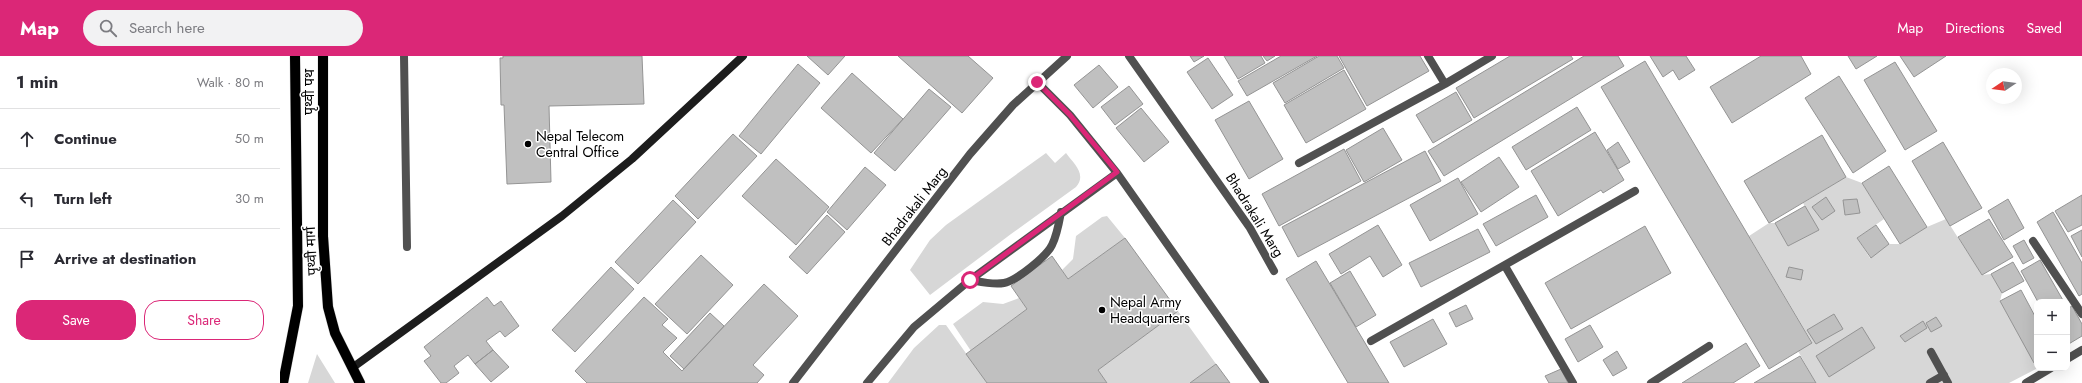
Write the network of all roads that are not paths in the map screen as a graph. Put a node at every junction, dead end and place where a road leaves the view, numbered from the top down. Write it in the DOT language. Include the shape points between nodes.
graph roads {
  1 [pos="295,56"];
  2 [pos="323,56"];
  3 [pos="404,56"];
  4 [pos="743,56"];
  5 [pos="1068,56"];
  6 [pos="1129,56"];
  7 [pos="1428,56"];
  8 [pos="1492,56"];
  9 [pos="1037,82"];
  10 [pos="1445,84"];
  11 [pos="324,128"];
  12 [pos="1299,163"];
  13 [pos="1117,172"];
  14 [pos="1635,191"];
  15 [pos="1061,212"];
  16 [pos="2032,241"];
  17 [pos="407,247"];
  18 [pos="1505,266"];
  19 [pos="1274,271"];
  20 [pos="970,280"];
  21 [pos="2082,314"];
  22 [pos="1371,341"];
  23 [pos="1709,346"];
  24 [pos="2082,350"];
  25 [pos="1931,352"];
  26 [pos="2070,357"];
  27 [pos="352,368"];
  28 [pos="2046,371"];
  29 [pos="1944,375"];
  30 [pos="283,383"];
  31 [pos="360,383"];
  32 [pos="793,383"];
  33 [pos="868,383"];
  34 [pos="1265,383"];
  35 [pos="1573,383"];
  36 [pos="1651,383"];
  37 [pos="1930,383"];
  38 [pos="1948,383"];
  39 [pos="2026,383"];
  1 -- 30 [label="main road" via="298,306"];
  2 -- 11 [label="main road, पृथ्वी पथ"];
  3 -- 17 [label="street"];
  4 -- 27 [label="main road" via="632,159 562,216"];
  5 -- 9 [label="street, Bhadrakali Marg"];
  6 -- 19 [label="street, Bhadrakali Marg" via="1250,228"];
  7 -- 10 [label="street"];
  8 -- 10 [label="street"];
  9 -- 13 [label="street" via="1070,115"];
  9 -- 32 [label="street, Bhadrakali Marg" via="970,154"];
  10 -- 12 [label="street"];
  11 -- 27 [label="main road, पृथ्वी मार्ग" via="323,236 328,307 335,333"];
  13 -- 15 [label="street"];
  13 -- 34 [label="street"];
  14 -- 18 [label="street"];
  15 -- 20 [label="street"];
  15 -- 20 [label="street" via="1052,246 1044,256 1013,280 1004,283"];
  16 -- 21 [label="street"];
  18 -- 22 [label="street"];
  18 -- 35 [label="street"];
  20 -- 33 [label="street" via="914,327"];
  23 -- 36 [label="street"];
  24 -- 26 [label="street"];
  25 -- 29 [label="street"];
  27 -- 31 [label="main road, पृथ्वी मार्ग"];
  28 -- 39 [label="street"];
  29 -- 37 [label="street"];
  29 -- 38 [label="street"];
}
